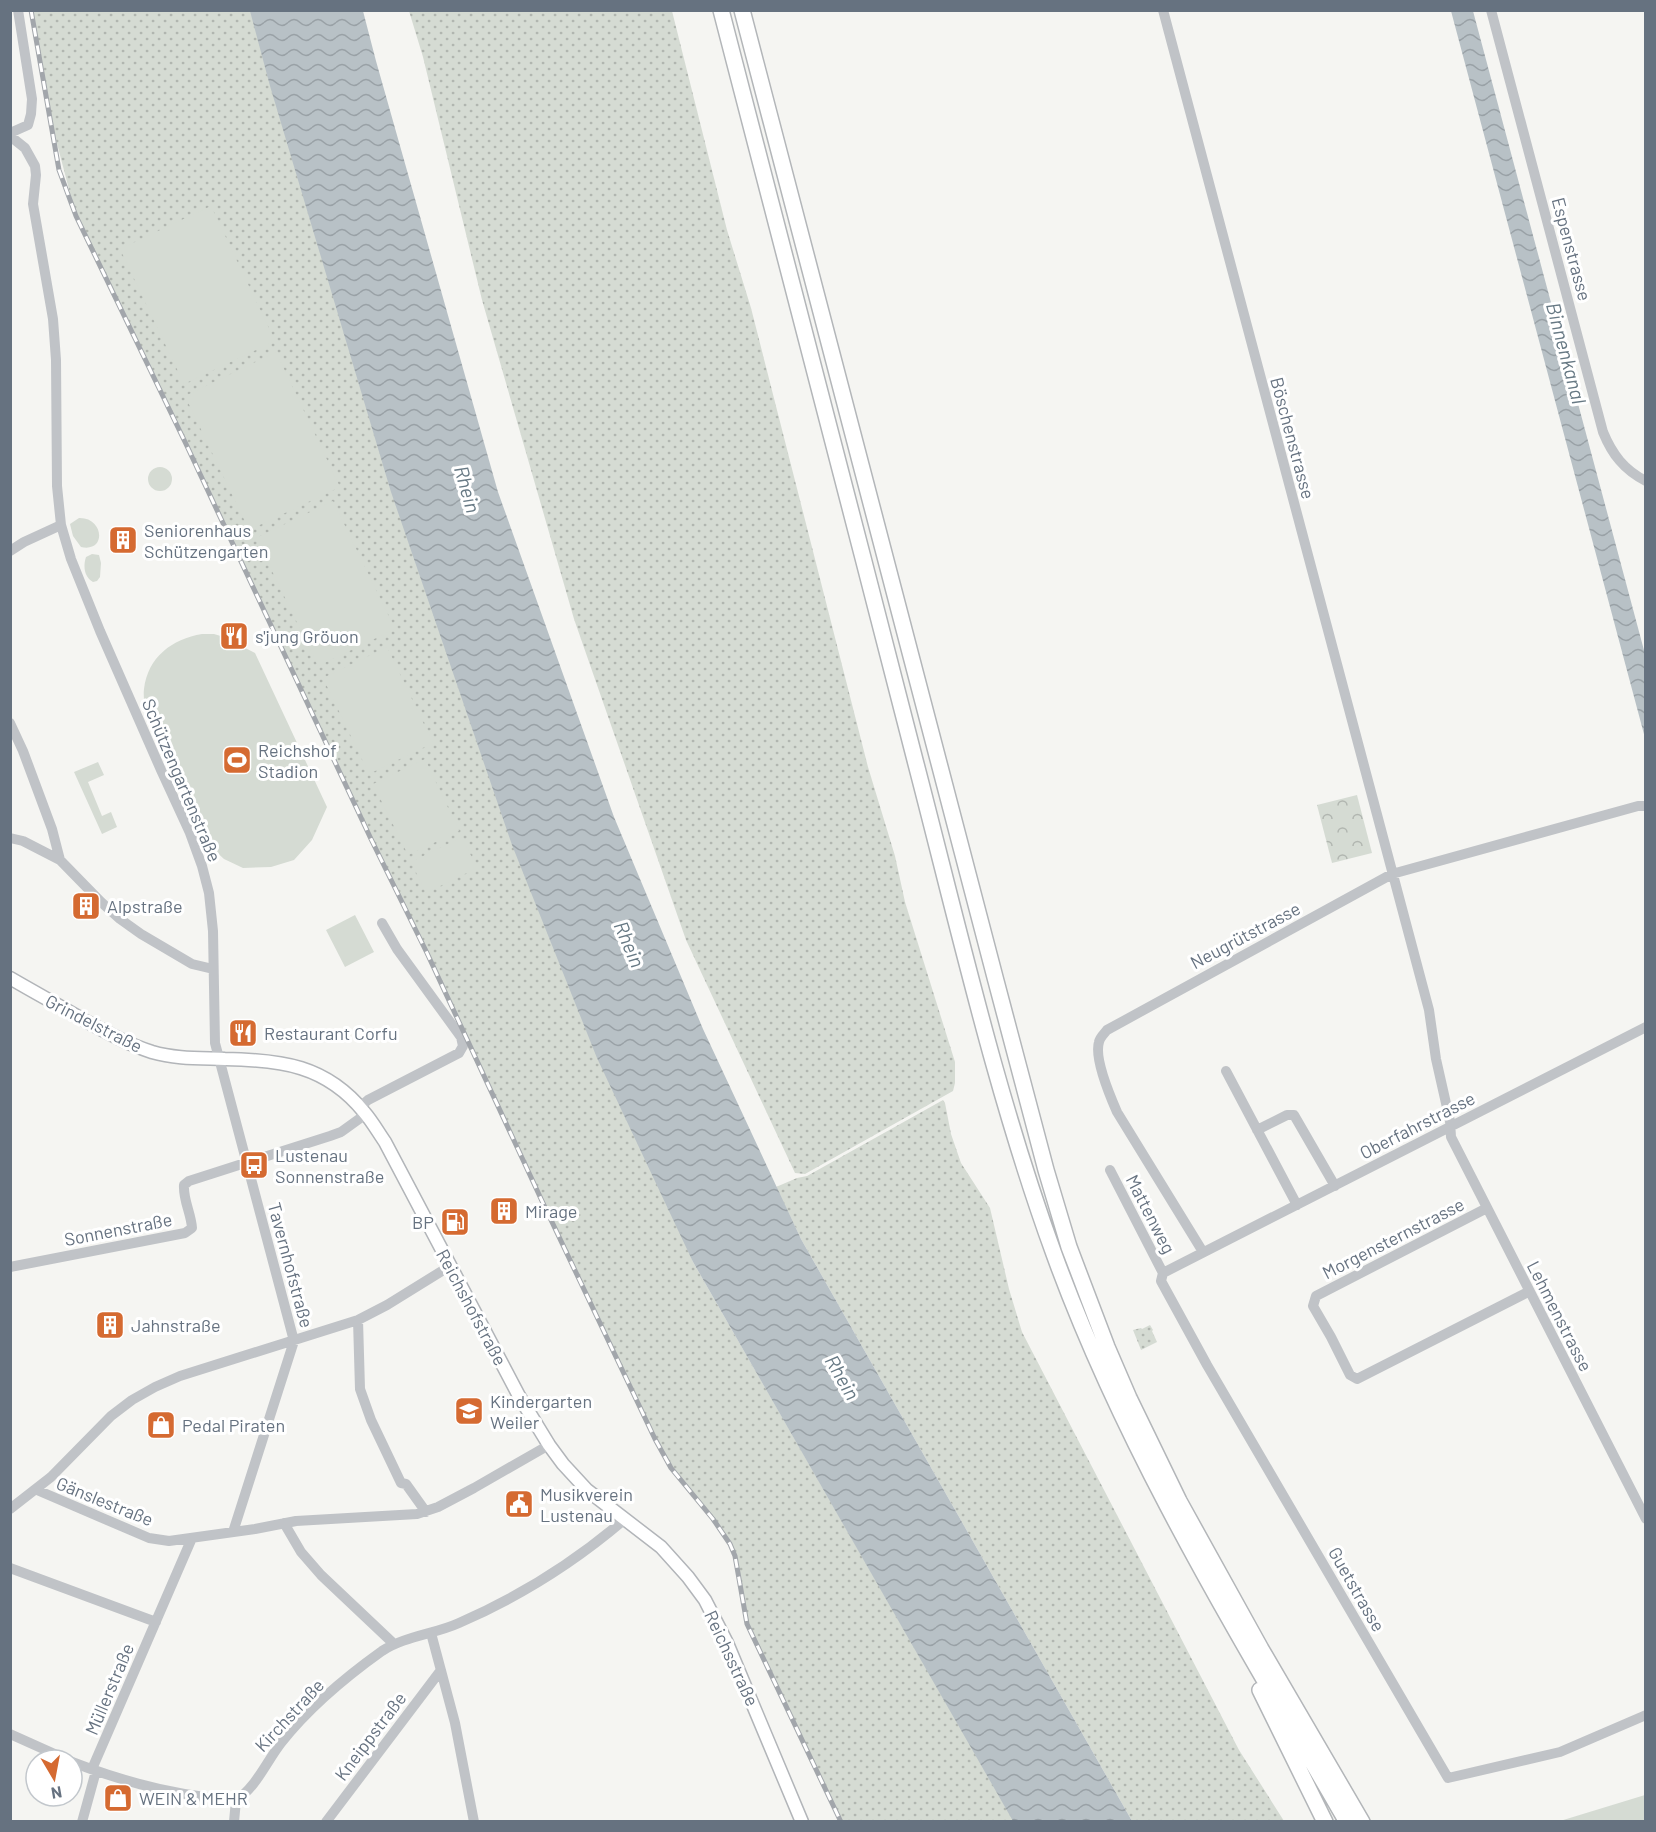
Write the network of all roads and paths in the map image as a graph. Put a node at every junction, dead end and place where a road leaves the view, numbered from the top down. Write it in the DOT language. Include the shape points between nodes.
graph roads {
  1 [pos="18,10"];
  2 [pos="721,10"];
  3 [pos="741,10"];
  4 [pos="1163,10"];
  5 [pos="1491,10"];
  6 [pos="10,135"];
  7 [pos="1646,481"];
  8 [pos="61,525"];
  9 [pos="10,550"];
  10 [pos="10,723"];
  11 [pos="1646,806"];
  12 [pos="10,838"];
  13 [pos="60,860"];
  14 [pos="1392,874"];
  15 [pos="382,923"];
  16 [pos="213,969"];
  17 [pos="10,978"];
  18 [pos="1646,1027"];
  19 [pos="218,1059"];
  20 [pos="1226,1071"];
  21 [pos="363,1111"];
  22 [pos="1450,1127"];
  23 [pos="1257,1130"];
  24 [pos="246,1163"];
  25 [pos="1110,1170"];
  26 [pos="1335,1186"];
  27 [pos="1297,1205"];
  28 [pos="1486,1208"];
  29 [pos="1203,1252"];
  30 [pos="450,1266"];
  31 [pos="10,1267"];
  32 [pos="1163,1273"];
  33 [pos="1528,1292"];
  34 [pos="358,1320"];
  35 [pos="294,1341"];
  36 [pos="549,1445"];
  37 [pos="37,1490"];
  38 [pos="10,1509"];
  39 [pos="426,1512"];
  40 [pos="625,1519"];
  41 [pos="1646,1519"];
  42 [pos="284,1523"];
  43 [pos="232,1532"];
  44 [pos="192,1538"];
  45 [pos="10,1568"];
  46 [pos="1224,1610"];
  47 [pos="156,1622"];
  48 [pos="431,1633"];
  49 [pos="394,1644"];
  50 [pos="441,1671"];
  51 [pos="1646,1715"];
  52 [pos="10,1734"];
  53 [pos="41,1748"];
  54 [pos="1321,1749"];
  55 [pos="84,1766"];
  56 [pos="94,1770"];
  57 [pos="236,1800"];
  58 [pos="82,1821"];
  59 [pos="234,1821"];
  60 [pos="326,1821"];
  61 [pos="474,1821"];
  62 [pos="802,1821"];
  63 [pos="1325,1821"];
  64 [pos="1347,1821"];
  65 [pos="1362,1821"];
  66 [pos="1373,1821"];
  1 -- 6 [label="street" via="32,99 28,125"];
  2 -- 46 [label="highway" via="975,990 1028,1174 1054,1255 1113,1398 1165,1505"];
  3 -- 54 [label="highway" via="1069,1247 1107,1347 1158,1460 1261,1649"];
  4 -- 14 [label="street, Böschenstrasse"];
  5 -- 7 [label="street, Espenstrasse" via="1603,432 1619,462"];
  6 -- 8 [label="street, Schützengartenstraße" via="31,157 36,175 33,204 56,360"];
  8 -- 9 [label="street"];
  8 -- 16 [label="street, Schützengartenstraße" via="108,651 200,859 209,893"];
  10 -- 13 [label="street" via="41,798"];
  11 -- 14 [label="street, Neugrütstrasse"];
  12 -- 13 [label="street"];
  13 -- 16 [label="street" via="120,919 192,964"];
  14 -- 22 [label="street, Böschenstrasse" via="1429,1011"];
  14 -- 29 [label="street, Neugrütstrasse" via="1156,1002 1099,1038 1097,1050 1108,1092"];
  15 -- 21 [label="street" via="461,1037 463,1046 459,1053 368,1100"];
  16 -- 19 [label="street, Schützengartenstraße"];
  17 -- 19 [label="main road, Grindelstraße" via="138,1047 170,1056"];
  18 -- 22 [label="street, Oberfahrstrasse"];
  19 -- 21 [label="main road, Reichshofstraße" via="269,1060 297,1066 329,1081"];
  19 -- 24 [label="street, Tavernhofstraße"];
  20 -- 23 [label="street"];
  21 -- 24 [label="street" via="340,1132"];
  21 -- 30 [label="main road, Reichshofstraße" via="385,1142"];
  22 -- 26 [label="street, Oberfahrstrasse"];
  22 -- 28 [label="street, Lehmenstrasse" via="1451,1137"];
  23 -- 26 [label="street" via="1294,1115"];
  23 -- 27 [label="street"];
  24 -- 31 [label="street, Sonnenstraße" via="184,1185 192,1220 192,1228 185,1233"];
  24 -- 35 [label="street, Tavernhofstraße"];
  25 -- 32 [label="street, Mattenweg"];
  26 -- 27 [label="street, Oberfahrstrasse"];
  27 -- 29 [label="street, Oberfahrstrasse"];
  28 -- 33 [label="street, Lehmenstrasse"];
  28 -- 33 [label="street, Morgensternstrasse" via="1316,1296 1312,1306 1350,1375 1358,1379"];
  29 -- 32 [label="street"];
  30 -- 34 [label="street"];
  30 -- 36 [label="main road, Reichshofstraße"];
  32 -- 51 [label="street, Guetstrasse" via="1161,1281 1207,1365 1448,1778 1560,1752"];
  33 -- 41 [label="street, Lehmenstrasse"];
  34 -- 35 [label="street"];
  34 -- 39 [label="street" via="360,1389 401,1483 406,1484"];
  35 -- 37 [label="street" via="180,1376 132,1400"];
  35 -- 43 [label="street"];
  36 -- 39 [label="street, Gänslestraße"];
  36 -- 40 [label="main road, Reichshofstraße" via="587,1490"];
  37 -- 38 [label="street"];
  37 -- 44 [label="street, Gänslestraße" via="149,1538"];
  39 -- 42 [label="street, Gänslestraße"];
  40 -- 48 [label="street, Kirchstraße" via="562,1567 461,1623"];
  40 -- 62 [label="main road, Reichsstraße" via="661,1547 705,1600"];
  42 -- 43 [label="street, Gänslestraße"];
  42 -- 49 [label="street" via="321,1575"];
  43 -- 44 [label="street, Gänslestraße"];
  44 -- 47 [label="street, Müllerstraße"];
  45 -- 47 [label="street"];
  46 -- 63 [label="highway" via="1224,1626"];
  46 -- 64 [label="highway"];
  47 -- 56 [label="street, Müllerstraße"];
  48 -- 49 [label="street, Kirchstraße"];
  48 -- 50 [label="street"];
  49 -- 57 [label="street, Kirchstraße" via="301,1721 248,1791"];
  50 -- 60 [label="street, Kneippstraße"];
  50 -- 61 [label="street"];
  52 -- 53 [label="street"];
  54 -- 65 [label="highway"];
  54 -- 66 [label="highway" via="1338,1762"];
  55 -- 56 [label="street"];
  56 -- 57 [label="street" via="176,1793"];
  56 -- 58 [label="street, Müllerstraße"];
  57 -- 59 [label="street"];
}
